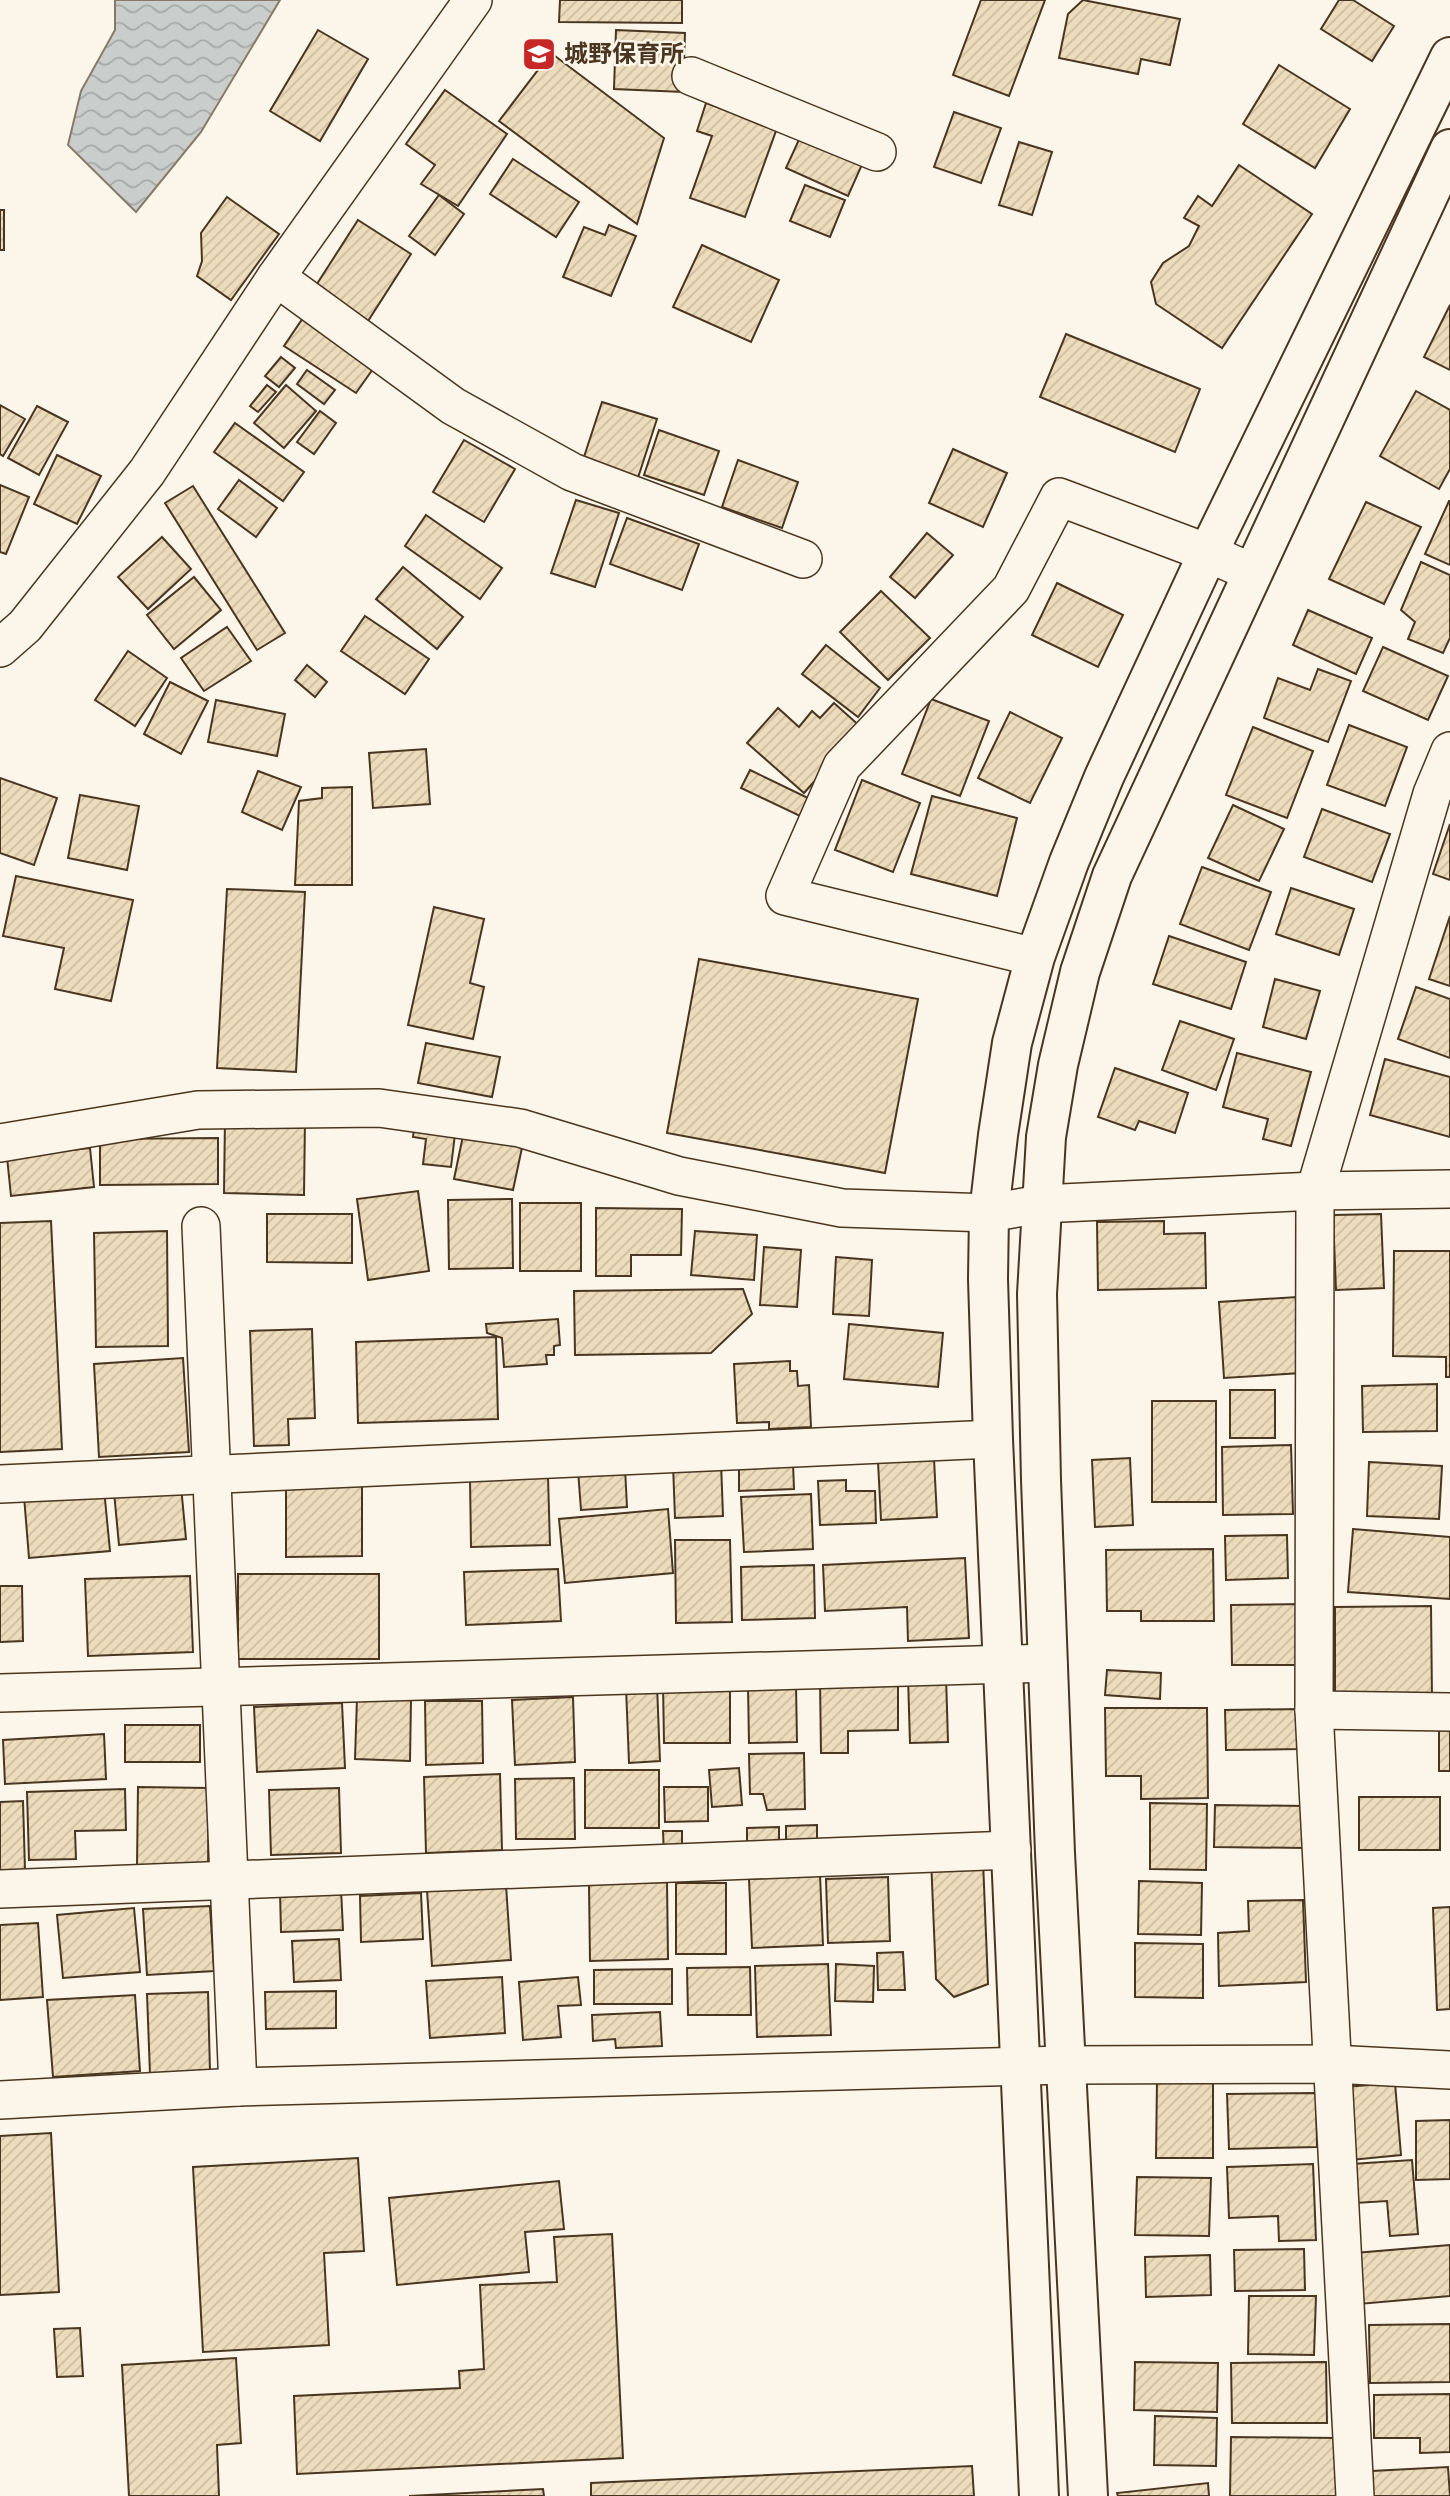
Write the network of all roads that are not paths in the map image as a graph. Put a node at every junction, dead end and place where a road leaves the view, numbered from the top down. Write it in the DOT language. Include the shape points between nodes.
graph roads {
  1 [pos="473,0"];
  2 [pos="1450,58"];
  3 [pos="691,76"];
  4 [pos="1450,149"];
  5 [pos="877,152"];
  6 [pos="276,277"];
  7 [pos="1209,553"];
  8 [pos="803,559"];
  9 [pos="1253,573"];
  10 [pos="8,629"];
  11 [pos="1450,751"];
  12 [pos="1035,957"];
  13 [pos="0,1143"];
  14 [pos="1450,1189"];
  15 [pos="1315,1191"];
  16 [pos="1041,1204"];
  17 [pos="989,1213"];
  18 [pos="201,1226"];
  19 [pos="993,1439"];
  20 [pos="213,1474"];
  21 [pos="0,1484"];
  22 [pos="1003,1663"];
  23 [pos="1048,1663"];
  24 [pos="222,1685"];
  25 [pos="0,1693"];
  26 [pos="1314,1710"];
  27 [pos="1450,1712"];
  28 [pos="1012,1850"];
  29 [pos="229,1879"];
  30 [pos="0,1889"];
  31 [pos="1331,2064"];
  32 [pos="1066,2065"];
  33 [pos="1021,2066"];
  34 [pos="1450,2070"];
  35 [pos="238,2087"];
  36 [pos="0,2100"];
  37 [pos="1039,2496"];
  38 [pos="1088,2496"];
  39 [pos="1355,2496"];
  1 -- 6 [label="street"];
  2 -- 7 [label="street"];
  3 -- 5 [label="street"];
  4 -- 9 [label="street"];
  6 -- 8 [label="street" via="453,406 572,472"];
  6 -- 10 [label="street" via="147,472"];
  7 -- 9 [label="street"];
  7 -- 12 [label="street" via="1104,777"];
  7 -- 12 [label="street" via="1059,498 1011,589 842,766 785,897"];
  9 -- 16 [label="street" via="1112,876 1080,972 1058,1065"];
  11 -- 15 [label="street" via="1432,794"];
  12 -- 17 [label="street" via="1012,1044"];
  13 -- 17 [label="street" via="198,1110 379,1108 520,1128 679,1176 842,1208"];
  14 -- 15 [label="street"];
  15 -- 16 [label="street"];
  15 -- 26 [label="street"];
  16 -- 17 [label="street"];
  16 -- 23 [label="street" via="1037,1294"];
  17 -- 19 [label="street"];
  18 -- 20 [label="street"];
  19 -- 20 [label="street"];
  19 -- 22 [label="street"];
  20 -- 21 [label="street"];
  20 -- 24 [label="street"];
  22 -- 23 [label="street"];
  22 -- 24 [label="street"];
  22 -- 28 [label="street"];
  23 -- 32 [label="street"];
  24 -- 25 [label="street"];
  24 -- 29 [label="street"];
  26 -- 27 [label="street"];
  26 -- 31 [label="street"];
  28 -- 29 [label="street"];
  28 -- 33 [label="street"];
  29 -- 30 [label="street"];
  29 -- 35 [label="street"];
  31 -- 32 [label="street"];
  31 -- 34 [label="street"];
  31 -- 39 [label="street"];
  32 -- 33 [label="street"];
  32 -- 38 [label="street"];
  33 -- 35 [label="street"];
  33 -- 37 [label="street"];
  35 -- 36 [label="street"];
}
